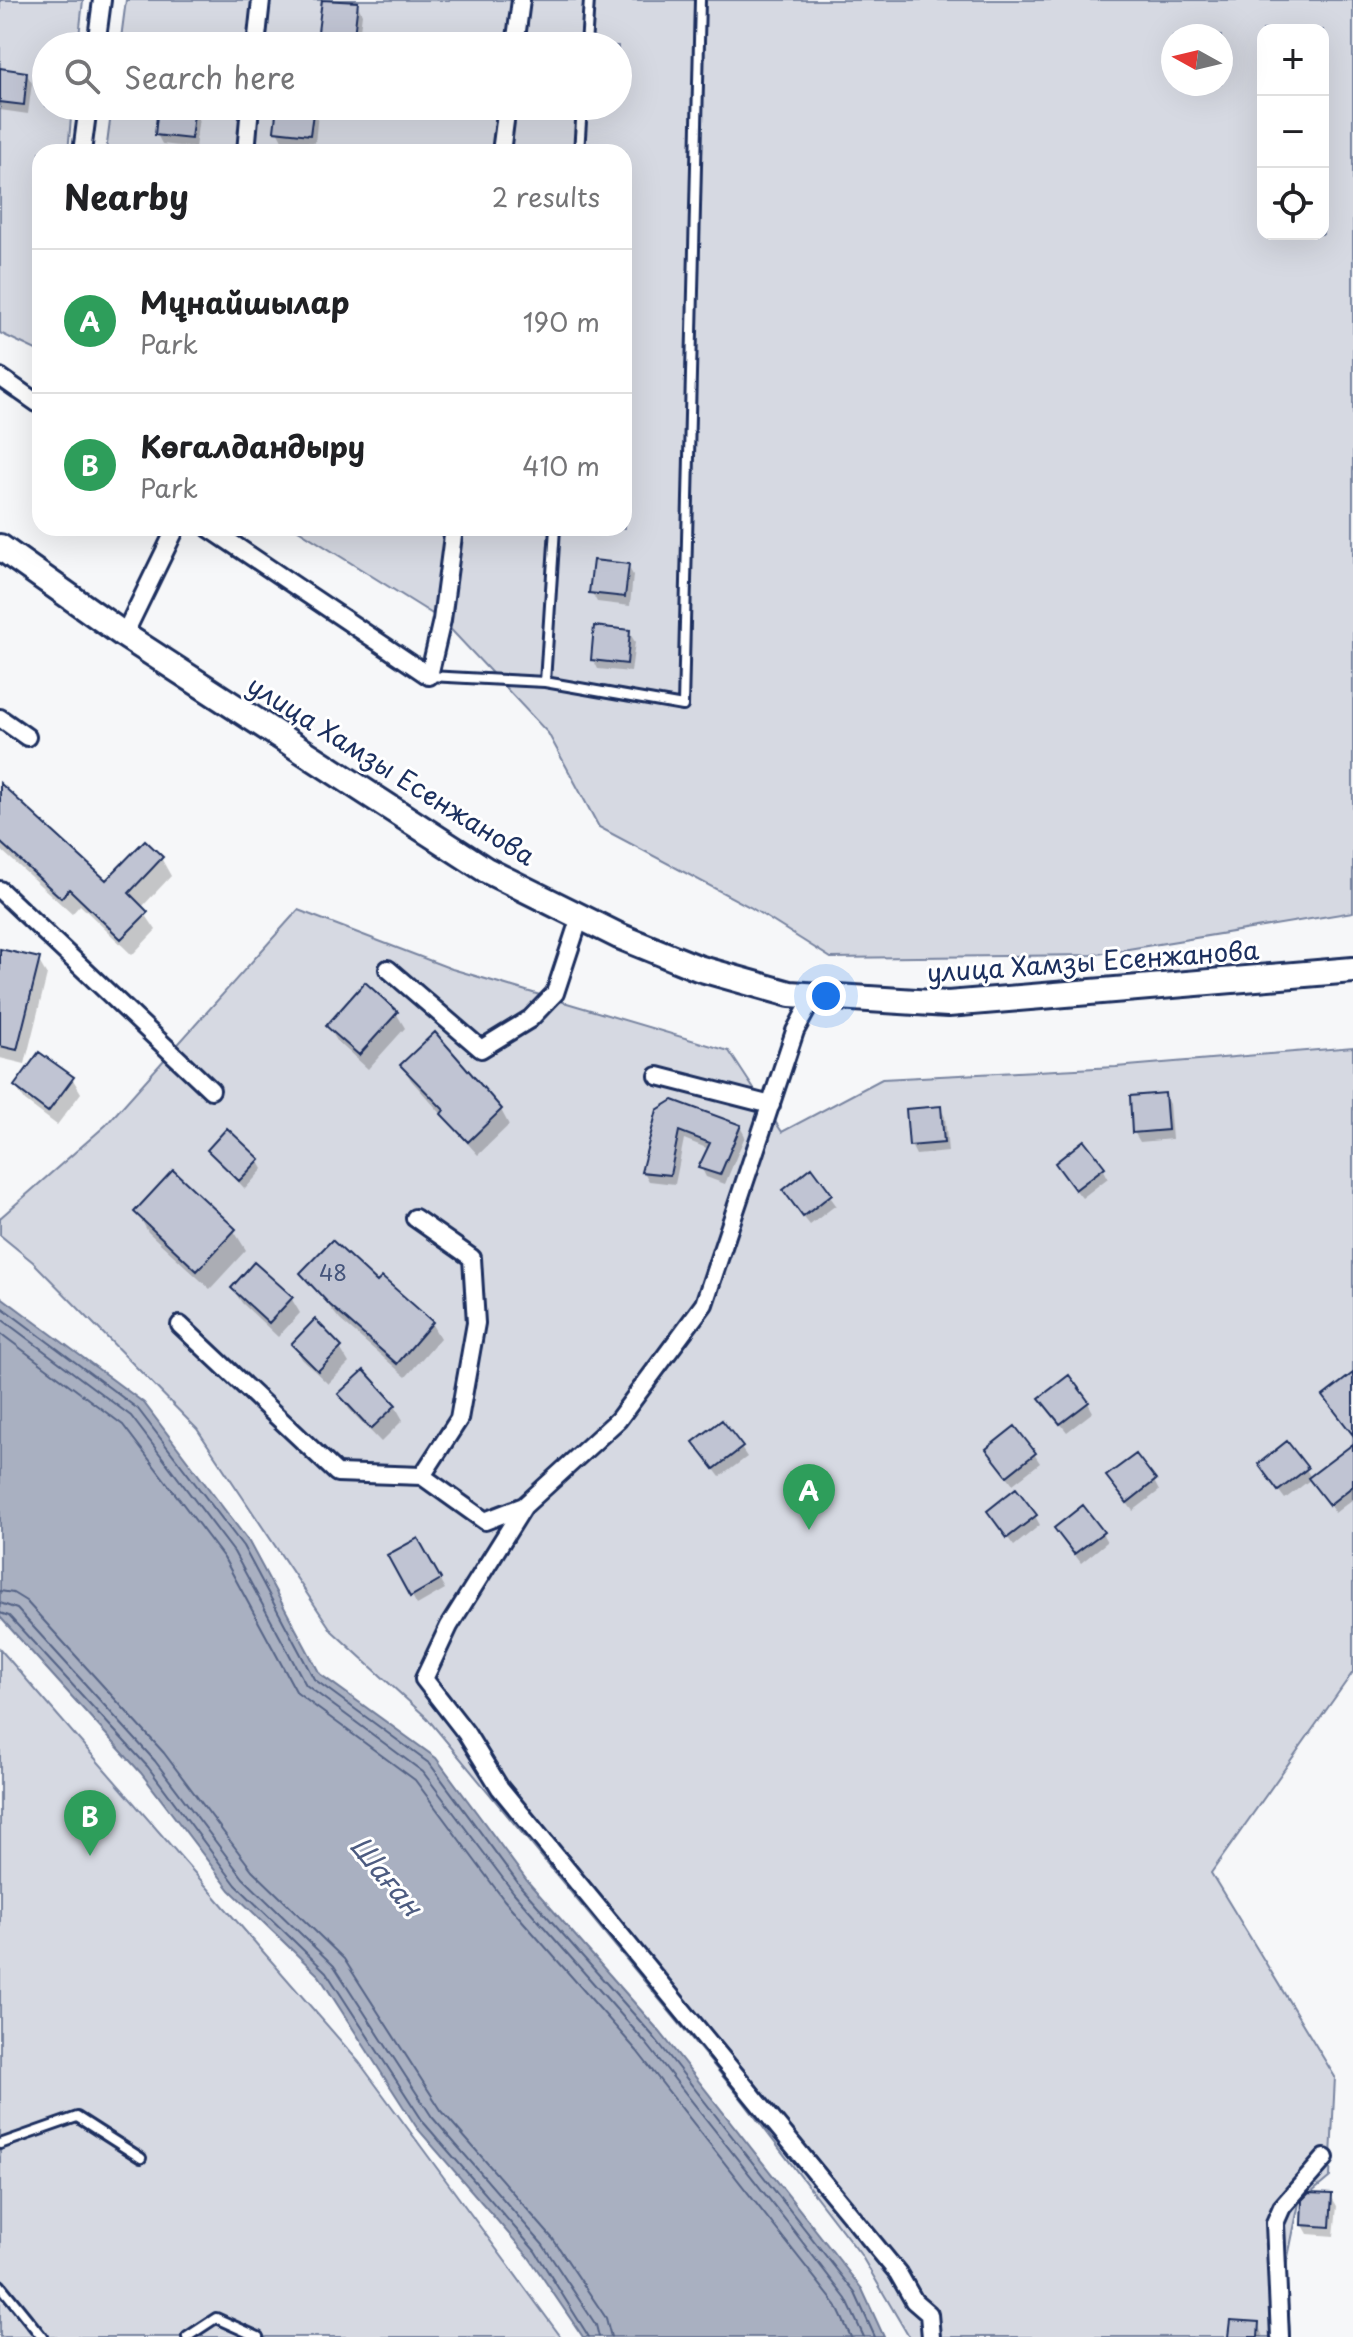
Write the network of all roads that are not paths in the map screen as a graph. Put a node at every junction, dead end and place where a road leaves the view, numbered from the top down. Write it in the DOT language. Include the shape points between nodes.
graph roads {
  1 [pos="102,0"];
  2 [pos="261,0"];
  3 [pos="521,0"];
  4 [pos="589,0"];
  5 [pos="700,0"];
  6 [pos="98,32"];
  7 [pos="258,32"];
  8 [pos="517,32"];
  9 [pos="587,32"];
  10 [pos="86,120"];
  11 [pos="249,120"];
  12 [pos="505,120"];
  13 [pos="581,120"];
  14 [pos="83,144"];
  15 [pos="247,144"];
  16 [pos="502,144"];
  17 [pos="580,144"];
  18 [pos="0,377"];
  19 [pos="32,399"];
  20 [pos="172,536"];
  21 [pos="221,536"];
  22 [pos="453,536"];
  23 [pos="554,536"];
  24 [pos="0,547"];
  25 [pos="124,635"];
  26 [pos="429,676"];
  27 [pos="545,682"];
  28 [pos="0,718"];
  29 [pos="27,737"];
  30 [pos="0,890"];
  31 [pos="580,917"];
  32 [pos="388,969"];
  33 [pos="1353,970"];
  34 [pos="814,996"];
  35 [pos="658,1076"];
  36 [pos="211,1090"];
  37 [pos="771,1105"];
  38 [pos="415,1218"];
  39 [pos="180,1325"];
  40 [pos="422,1476"];
  41 [pos="524,1506"];
  42 [pos="0,2144"];
  43 [pos="141,2158"];
  44 [pos="1325,2158"];
  45 [pos="0,2285"];
  46 [pos="42,2337"];
  47 [pos="187,2337"];
  48 [pos="258,2337"];
  49 [pos="931,2337"];
  50 [pos="1280,2337"];
  1 -- 6 [label="street"];
  2 -- 7 [label="street"];
  3 -- 8 [label="street"];
  4 -- 9 [label="lane"];
  5 -- 27 [label="lane" via="683,706"];
  10 -- 14 [label="street"];
  11 -- 15 [label="street"];
  12 -- 16 [label="street"];
  13 -- 17 [label="lane"];
  18 -- 19 [label="street"];
  20 -- 25 [label="street"];
  21 -- 26 [label="street"];
  22 -- 26 [label="street"];
  23 -- 27 [label="lane"];
  24 -- 25 [label="street, улица Хамзы Есенжанова"];
  25 -- 31 [label="street, улица Хамзы Есенжанова" via="486,870"];
  26 -- 27 [label="lane"];
  28 -- 29 [label="street"];
  30 -- 36 [label="street"];
  31 -- 32 [label="street" via="555,993 530,1019 481,1049"];
  31 -- 34 [label="street, улица Хамзы Есенжанова" via="698,968"];
  33 -- 34 [label="street, улица Хамзы Есенжанова" via="948,1004"];
  34 -- 37 [label="street" via="795,1031"];
  35 -- 37 [label="street"];
  37 -- 41 [label="street" via="704,1304 618,1420"];
  38 -- 40 [label="street" via="472,1258 476,1323 459,1419"];
  39 -- 40 [label="street" via="337,1473"];
  40 -- 41 [label="street" via="485,1521"];
  41 -- 49 [label="street" via="457,1612 424,1679 500,1788 898,2273 914,2301 929,2314"];
  42 -- 43 [label="lane" via="77,2117"];
  44 -- 50 [label="street" via="1282,2207 1275,2223"];
  45 -- 46 [label="lane"];
  47 -- 48 [label="lane" via="216,2318"];
}
